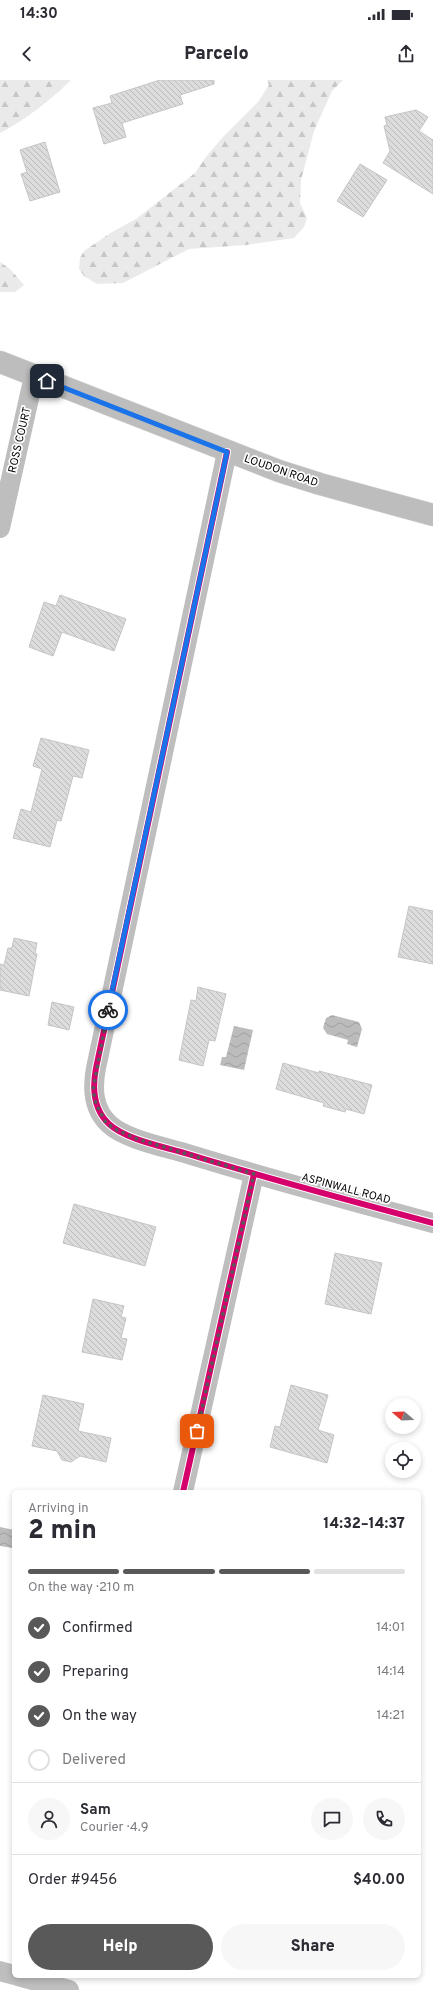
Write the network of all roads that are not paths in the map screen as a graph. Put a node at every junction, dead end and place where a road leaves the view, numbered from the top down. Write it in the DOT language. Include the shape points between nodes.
graph roads {
  1 [pos="0,362"];
  2 [pos="34,376"];
  3 [pos="227,452"];
  4 [pos="433,515"];
  5 [pos="0,528"];
  6 [pos="254,1174"];
  7 [pos="433,1223"];
  8 [pos="183,1490"];
  9 [pos="0,1971"];
  10 [pos="12,1974"];
  11 [pos="25,1978"];
  12 [pos="76,1978"];
  13 [pos="69,1990"];
  14 [pos="73,1990"];
  1 -- 2 [label="main road, LOUDON ROAD"];
  2 -- 3 [label="main road, LOUDON ROAD"];
  2 -- 5 [label="street, ROSS COURT"];
  3 -- 4 [label="main road, LOUDON ROAD" via="320,484"];
  3 -- 6 [label="street, ASPINWALL ROAD" via="97,1060 93,1090 102,1116 113,1128 137,1139"];
  6 -- 7 [label="street, ASPINWALL ROAD"];
  6 -- 8 [label="street"];
  9 -- 10 [label="street"];
  11 -- 13 [label="street"];
  12 -- 14 [label="street"];
}
